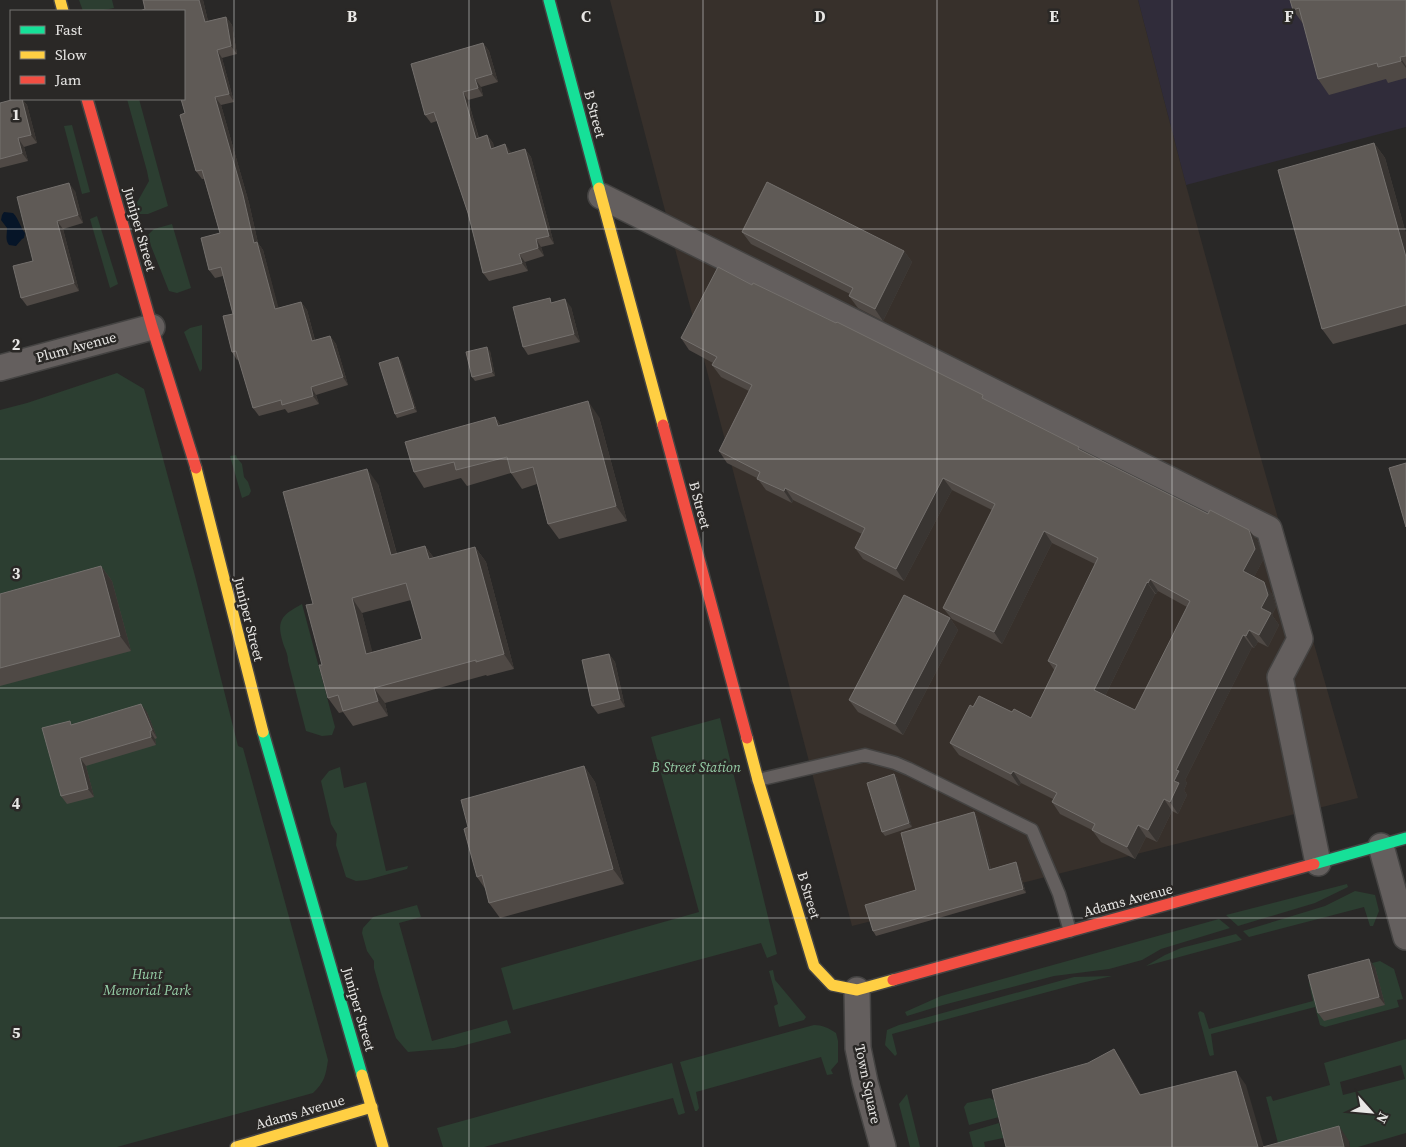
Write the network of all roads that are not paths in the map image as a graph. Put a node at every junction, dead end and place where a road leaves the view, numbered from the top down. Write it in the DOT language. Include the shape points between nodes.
graph roads {
  1 [pos="549,0"];
  2 [pos="87,100"];
  3 [pos="602,196"];
  4 [pos="152,327"];
  5 [pos="0,368"];
  6 [pos="758,780"];
  7 [pos="1406,838"];
  8 [pos="1381,846"];
  9 [pos="1318,863"];
  10 [pos="1070,931"];
  11 [pos="1406,938"];
  12 [pos="858,990"];
  13 [pos="372,1107"];
  14 [pos="236,1147"];
  15 [pos="383,1147"];
  16 [pos="883,1147"];
  1 -- 3 [label="street, B Street"];
  2 -- 4 [label="street, Juniper Street"];
  3 -- 6 [label="street, B Street"];
  3 -- 9 [label="street" via="1269,529 1300,639 1280,677"];
  4 -- 5 [label="street, Plum Avenue"];
  4 -- 13 [label="street, Juniper Street" via="193,456 259,720"];
  6 -- 10 [label="lane" via="865,755 909,769 1032,830 1059,894"];
  6 -- 12 [label="street, B Street" via="814,966 832,985"];
  7 -- 8 [label="street, Adams Avenue"];
  8 -- 9 [label="street, Adams Avenue"];
  8 -- 11 [label="street"];
  9 -- 10 [label="street, Adams Avenue"];
  10 -- 12 [label="street, Adams Avenue"];
  12 -- 16 [label="street, Town Square" via="858,1048"];
  13 -- 14 [label="street, Adams Avenue"];
  13 -- 15 [label="street, Juniper Street"];
}
